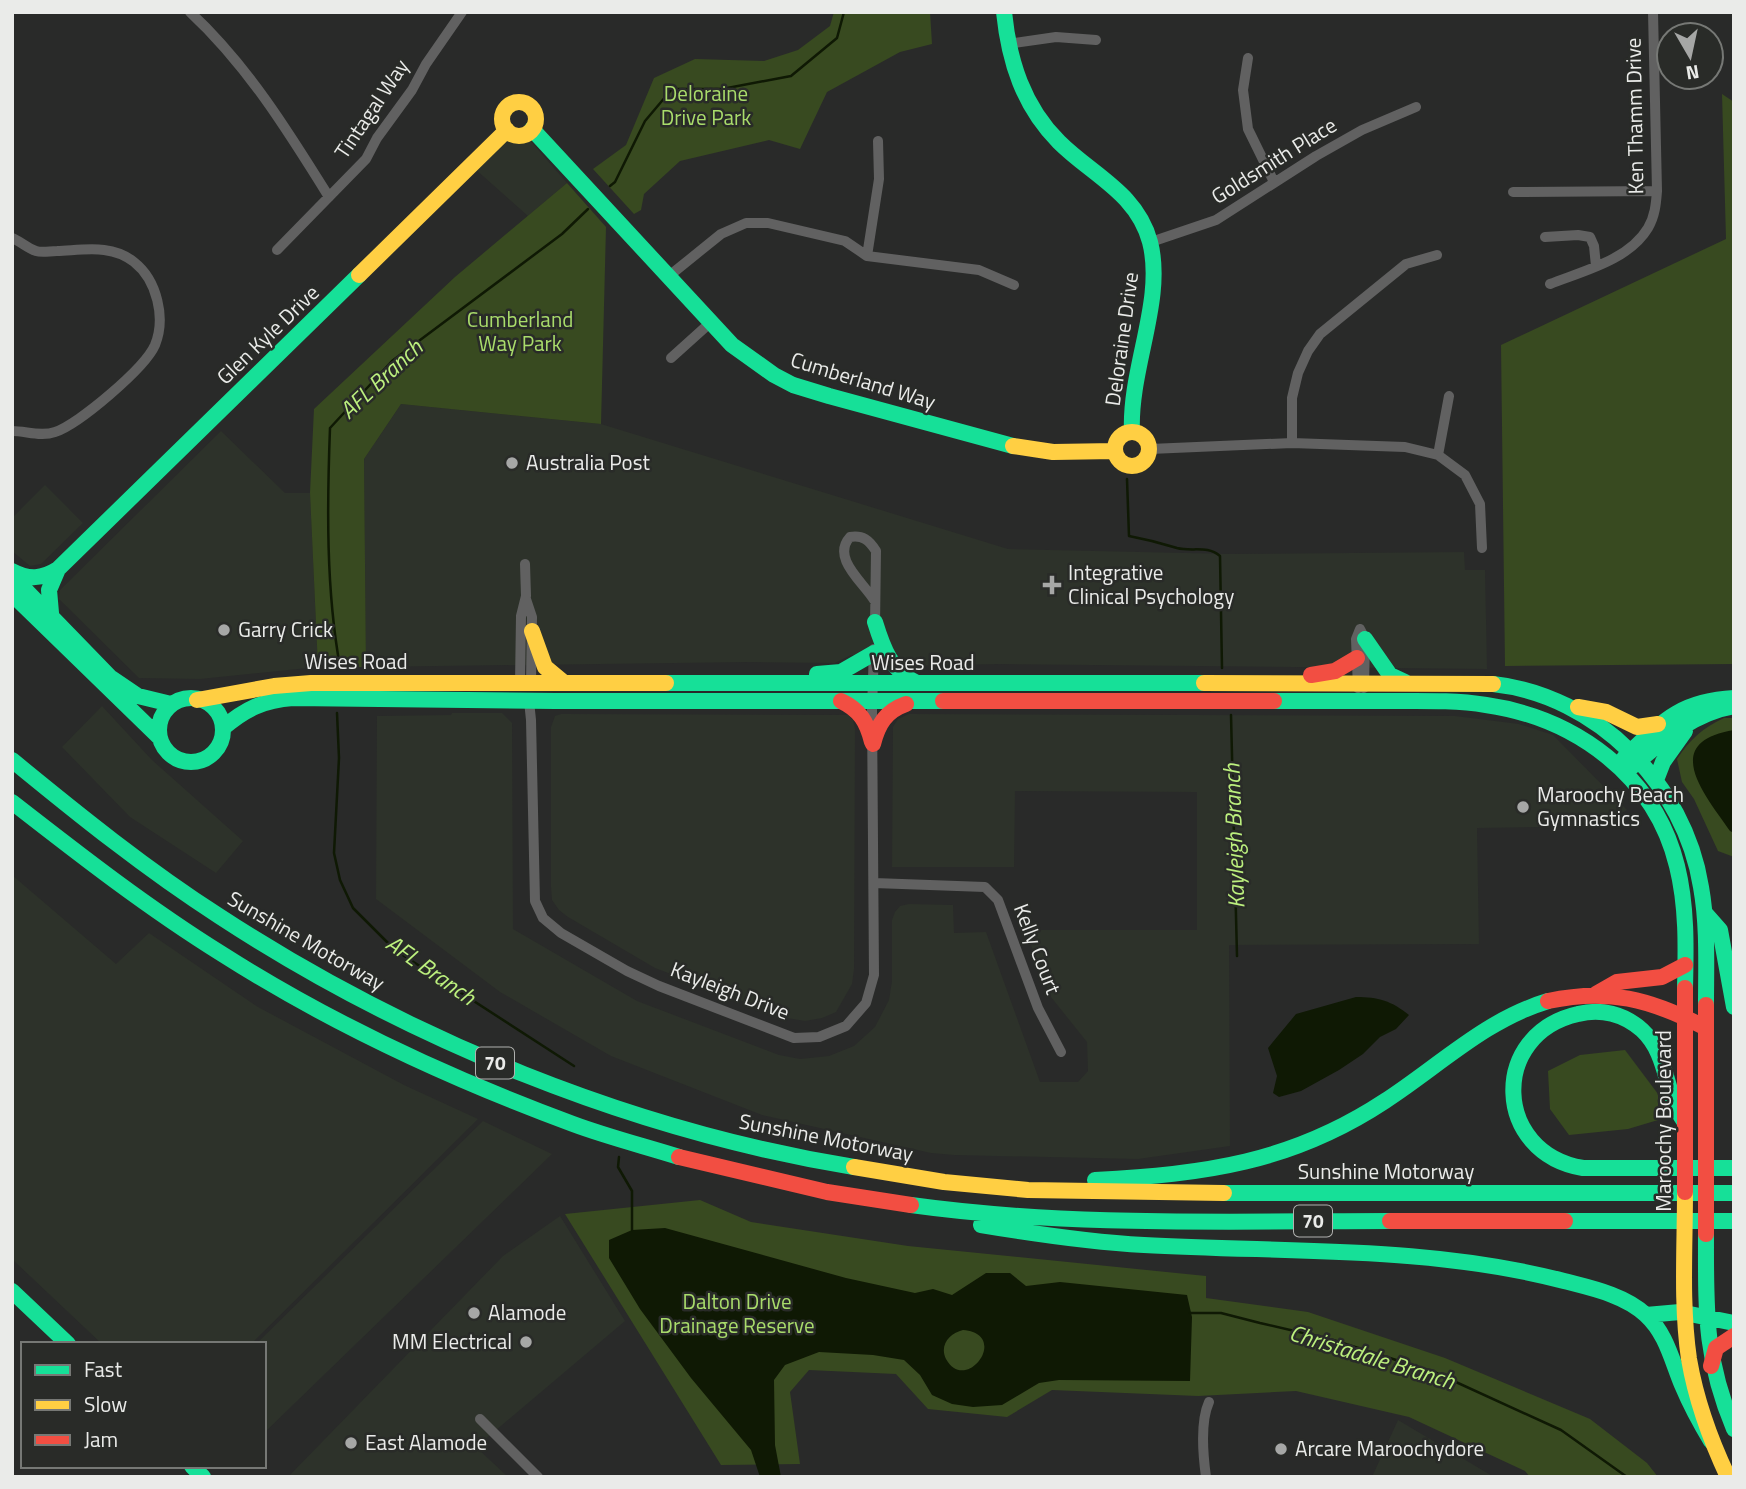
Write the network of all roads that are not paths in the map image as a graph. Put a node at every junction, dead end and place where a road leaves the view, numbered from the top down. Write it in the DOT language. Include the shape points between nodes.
graph roads {
  1 [pos="190,12"];
  2 [pos="462,12"];
  3 [pos="1004,12"];
  4 [pos="1653,12"];
  5 [pos="1096,40"];
  6 [pos="1007,44"];
  7 [pos="1248,58"];
  8 [pos="1416,107"];
  9 [pos="532,129"];
  10 [pos="507,131"];
  11 [pos="878,141"];
  12 [pos="1274,182"];
  13 [pos="1657,191"];
  14 [pos="1513,192"];
  15 [pos="329,197"];
  16 [pos="1545,237"];
  17 [pos="12,238"];
  18 [pos="1151,242"];
  19 [pos="277,250"];
  20 [pos="1437,255"];
  21 [pos="867,256"];
  22 [pos="1596,266"];
  23 [pos="669,276"];
  24 [pos="1550,284"];
  25 [pos="1014,285"];
  26 [pos="711,322"];
  27 [pos="671,358"];
  28 [pos="1449,396"];
  29 [pos="12,431"];
  30 [pos="1132,432"];
  31 [pos="1292,443"];
  32 [pos="1150,449"];
  33 [pos="1115,451"];
  34 [pos="1438,455"];
  35 [pos="1482,548"];
  36 [pos="526,564"];
  37 [pos="58,569"];
  38 [pos="12,574"];
  39 [pos="12,594"];
  40 [pos="526,596"];
  41 [pos="874,600"];
  42 [pos="51,613"];
  43 [pos="875,622"];
  44 [pos="531,631"];
  45 [pos="1366,639"];
  46 [pos="874,653"];
  47 [pos="1357,658"];
  48 [pos="525,683"];
  49 [pos="565,683"];
  50 [pos="1250,683"];
  51 [pos="1361,683"];
  52 [pos="1408,683"];
  53 [pos="760,684"];
  54 [pos="920,684"];
  55 [pos="872,692"];
  56 [pos="1734,698"];
  57 [pos="197,700"];
  58 [pos="1361,700"];
  59 [pos="529,701"];
  60 [pos="841,701"];
  61 [pos="919,701"];
  62 [pos="171,704"];
  63 [pos="1565,705"];
  64 [pos="1734,706"];
  65 [pos="1695,718"];
  66 [pos="1658,724"];
  67 [pos="223,728"];
  68 [pos="160,738"];
  69 [pos="873,744"];
  70 [pos="1636,755"];
  71 [pos="12,760"];
  72 [pos="1621,768"];
  73 [pos="1656,780"];
  74 [pos="12,802"];
  75 [pos="874,883"];
  76 [pos="1705,913"];
  77 [pos="1685,965"];
  78 [pos="1596,994"];
  79 [pos="1734,1007"];
  80 [pos="1685,1016"];
  81 [pos="1704,1027"];
  82 [pos="1061,1052"];
  83 [pos="1684,1121"];
  84 [pos="1734,1168"];
  85 [pos="1050,1191"];
  86 [pos="1734,1193"];
  87 [pos="892,1203"];
  88 [pos="1734,1221"];
  89 [pos="12,1291"];
  90 [pos="1686,1313"];
  91 [pos="1646,1315"];
  92 [pos="1706,1319"];
  93 [pos="1734,1323"];
  94 [pos="1734,1336"];
  95 [pos="66,1342"];
  96 [pos="1711,1366"];
  97 [pos="1209,1402"];
  98 [pos="480,1419"];
  99 [pos="1734,1429"];
  100 [pos="1711,1441"];
  101 [pos="538,1477"];
  102 [pos="1206,1477"];
  103 [pos="1728,1477"];
  1 -- 15 [label="street" via="254,83"];
  2 -- 15 [label="street, Tintagal Way" via="366,159"];
  3 -- 6 [label="main road, Deloraine Drive"];
  4 -- 13 [label="street, Ken Thamm Drive"];
  5 -- 6 [label="street" via="1056,37"];
  6 -- 18 [label="main road, Deloraine Drive" via="1036,117 1054,138 1131,202"];
  7 -- 12 [label="street" via="1243,90 1248,129"];
  8 -- 12 [label="street, Goldsmith Place" via="1362,130"];
  9 -- 10 [label="main road" via="519,135"];
  9 -- 10 [label="main road" via="534,112 519,102 504,110 502,122"];
  9 -- 23 [label="main road, Cumberland Way"];
  10 -- 37 [label="main road, Glen Kyle Drive"];
  11 -- 21 [label="street" via="879,179"];
  12 -- 18 [label="street, Goldsmith Place" via="1216,219"];
  13 -- 14 [label="street"];
  13 -- 22 [label="street, Ken Thamm Drive" via="1654,212 1640,240"];
  15 -- 19 [label="street, Tintagal Way"];
  16 -- 22 [label="street" via="1590,237"];
  17 -- 29 [label="street" via="36,251 105,249 127,256 154,286 159,330 142,364 68,426 48,434"];
  18 -- 30 [label="main road, Deloraine Drive" via="1153,282 1133,384"];
  20 -- 31 [label="street" via="1406,264 1320,334 1298,373 1292,398"];
  21 -- 23 [label="street" via="845,241 779,223 746,223 721,234"];
  21 -- 25 [label="street" via="979,270"];
  22 -- 24 [label="street, Ken Thamm Drive"];
  23 -- 26 [label="main road, Cumberland Way"];
  26 -- 27 [label="street"];
  26 -- 33 [label="main road, Cumberland Way" via="758,366 817,393 1027,449"];
  28 -- 34 [label="street"];
  30 -- 32 [label="main road" via="1143,435"];
  30 -- 33 [label="main road" via="1117,440"];
  31 -- 32 [label="street"];
  31 -- 34 [label="street" via="1405,447"];
  32 -- 33 [label="main road" via="1142,464 1130,467"];
  34 -- 35 [label="street" via="1465,475 1480,504"];
  36 -- 40 [label="street"];
  37 -- 38 [label="main road" via="33,579"];
  37 -- 42 [label="main road" via="49,586"];
  38 -- 42 [label="main road"];
  39 -- 68 [label="main road"];
  40 -- 44 [label="street"];
  40 -- 48 [label="street" via="521,616"];
  41 -- 41 [label="street, Kayleigh Drive" via="845,561 843,550 850,537 870,541 876,551"];
  41 -- 43 [label="street, Kayleigh Drive"];
  42 -- 62 [label="main road" via="117,682 138,695"];
  43 -- 46 [label="street, Kayleigh Drive"];
  43 -- 54 [label="main road" via="897,673"];
  44 -- 48 [label="street"];
  44 -- 49 [label="main road" via="545,670"];
  45 -- 47 [label="street" via="1360,629"];
  45 -- 51 [label="street"];
  45 -- 52 [label="main road" via="1390,675"];
  46 -- 53 [label="main road" via="841,672 799,674"];
  46 -- 55 [label="street, Kayleigh Drive"];
  47 -- 50 [label="main road" via="1322,675"];
  47 -- 51 [label="street"];
  48 -- 49 [label="main road, Wises Road"];
  48 -- 57 [label="main road, Wises Road" via="293,683"];
  48 -- 59 [label="main road, Kayleigh Drive"];
  49 -- 53 [label="main road, Wises Road"];
  50 -- 51 [label="main road, Wises Road"];
  50 -- 54 [label="main road, Wises Road"];
  51 -- 52 [label="main road, Wises Road"];
  51 -- 58 [label="street"];
  52 -- 63 [label="main road, Wises Road" via="1488,683"];
  53 -- 55 [label="main road, Wises Road"];
  54 -- 55 [label="main road, Wises Road"];
  55 -- 60 [label="main road, Wises Road"];
  55 -- 61 [label="main road, Wises Road"];
  55 -- 69 [label="street, Kayleigh Drive"];
  56 -- 66 [label="main road" via="1701,701"];
  57 -- 62 [label="main road"];
  57 -- 67 [label="main road" via="214,709"];
  58 -- 61 [label="main road, Wises Road"];
  58 -- 72 [label="main road, Wises Road" via="1480,703 1523,711 1579,735"];
  59 -- 60 [label="main road, Wises Road"];
  59 -- 67 [label="main road, Wises Road" via="277,699 254,704"];
  59 -- 75 [label="street, Kayleigh Drive" via="535,901 543,918 561,933 627,971 794,1038 819,1037 846,1026 866,1003 874,975"];
  60 -- 69 [label="main road" via="865,718"];
  61 -- 69 [label="main road" via="887,713"];
  62 -- 68 [label="main road" via="159,722"];
  63 -- 66 [label="main road" via="1603,711 1646,729"];
  63 -- 70 [label="main road, Wises Road" via="1606,729"];
  64 -- 65 [label="main road"];
  65 -- 70 [label="main road"];
  65 -- 73 [label="main road" via="1674,744"];
  66 -- 70 [label="main road"];
  67 -- 68 [label="main road" via="220,746 204,761 174,755"];
  69 -- 75 [label="street, Kayleigh Drive"];
  70 -- 72 [label="main road"];
  70 -- 73 [label="main road, Maroochy Boulevard"];
  71 -- 85 [label="main road, Sunshine Motorway / 70" via="112,842 255,939 364,1001 503,1066 644,1117 780,1153 945,1182"];
  72 -- 77 [label="main road, Maroochy Boulevard" via="1652,809 1673,855 1684,899"];
  73 -- 76 [label="main road, Maroochy Boulevard" via="1691,844"];
  74 -- 87 [label="main road, 70" via="208,944 274,985 417,1060 539,1110 664,1153 807,1188"];
  75 -- 82 [label="street, Kelly Court" via="985,887 998,900 1038,1008"];
  76 -- 79 [label="main road" via="1720,930"];
  76 -- 81 [label="main road, Maroochy Boulevard"];
  77 -- 78 [label="main road" via="1662,977 1617,982"];
  77 -- 80 [label="main road, Maroochy Boulevard"];
  78 -- 80 [label="main road" via="1637,998"];
  78 -- 85 [label="main road" via="1557,998 1514,1013 1360,1117 1288,1151 1209,1170 1076,1181"];
  80 -- 81 [label="main road"];
  80 -- 83 [label="main road, Maroochy Boulevard"];
  81 -- 92 [label="main road, Maroochy Boulevard"];
  83 -- 84 [label="main road" via="1673,1105 1657,1048 1642,1030 1616,1015 1583,1011 1552,1020 1529,1040 1514,1067 1512,1098 1517,1118 1533,1144 1557,1161 1584,1168"];
  83 -- 90 [label="main road, Maroochy Boulevard"];
  85 -- 86 [label="main road, Sunshine Motorway / 70"];
  87 -- 88 [label="main road, 70" via="1100,1221"];
  87 -- 91 [label="main road" via="916,1215 1072,1238 1464,1259 1577,1284"];
  89 -- 95 [label="main road"];
  90 -- 91 [label="main road"];
  90 -- 92 [label="main road"];
  90 -- 100 [label="main road, Maroochy Boulevard" via="1689,1356"];
  91 -- 100 [label="main road" via="1662,1336"];
  92 -- 93 [label="main road"];
  92 -- 96 [label="main road, Maroochy Boulevard"];
  94 -- 96 [label="main road" via="1716,1348"];
  96 -- 99 [label="main road, Maroochy Boulevard"];
  97 -- 102 [label="street" via="1205,1412"];
  98 -- 101 [label="street"];
  100 -- 103 [label="main road, Maroochy Boulevard"];
}
